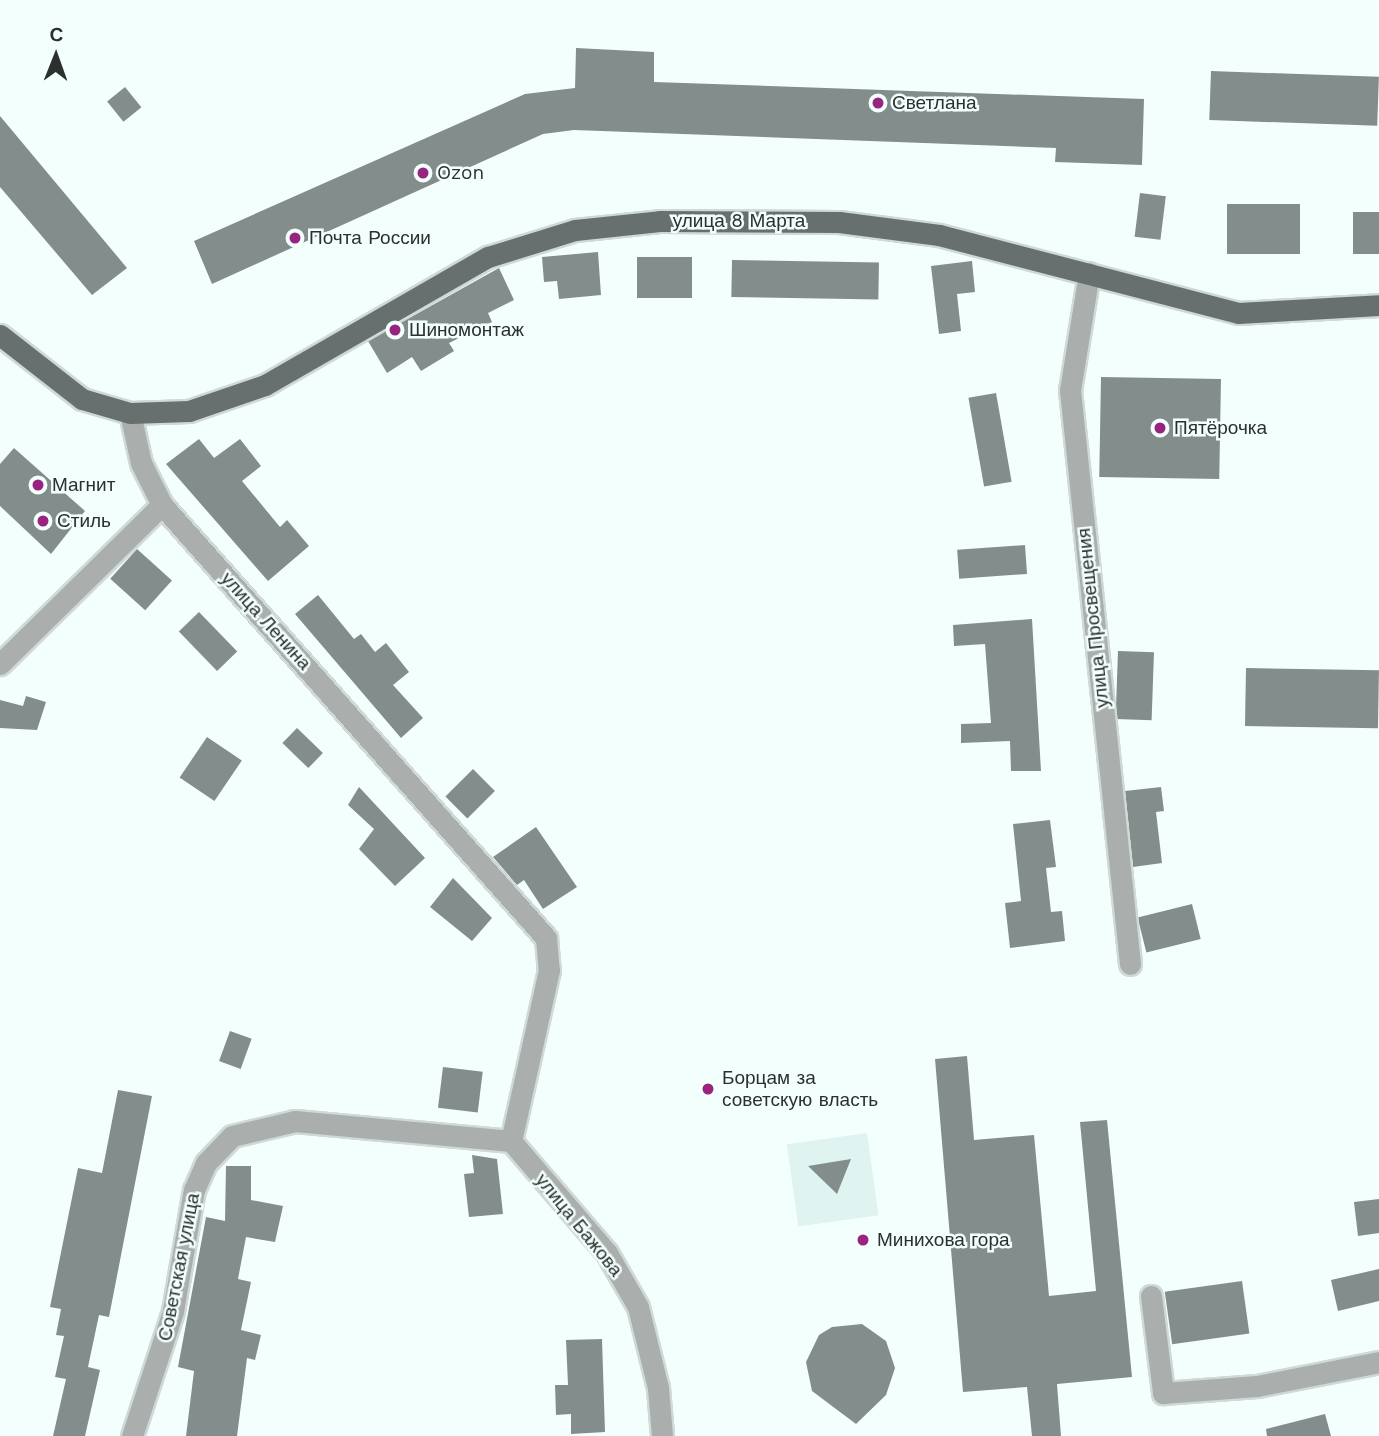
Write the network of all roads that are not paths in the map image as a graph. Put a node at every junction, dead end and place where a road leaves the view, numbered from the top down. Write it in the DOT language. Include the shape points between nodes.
graph roads {
  1 [pos="1089,274"];
  2 [pos="1379,305"];
  3 [pos="0,335"];
  4 [pos="130,413"];
  5 [pos="162,505"];
  6 [pos="0,664"];
  7 [pos="1130,964"];
  8 [pos="511,1141"];
  9 [pos="1151,1296"];
  10 [pos="1379,1362"];
  11 [pos="132,1436"];
  12 [pos="662,1436"];
  1 -- 2 [label="main road, улица 8 Марта" via="1238,313"];
  1 -- 4 [label="main road, улица 8 Марта" via="997,246 876,225 762,219 608,225 527,242 453,272 240,397 189,411"];
  1 -- 7 [label="street, улица Просвещения" via="1070,390"];
  3 -- 4 [label="main road" via="82,399"];
  4 -- 5 [label="street, улица Ленина" via="141,463"];
  5 -- 6 [label="street"];
  5 -- 8 [label="street, улица Ленина" via="539,926 549,970"];
  8 -- 11 [label="street, Советская улица" via="295,1121 232,1136 206,1163 194,1190 173,1311"];
  8 -- 12 [label="street, улица Бажова" via="607,1253 638,1307 658,1388"];
  9 -- 10 [label="street" via="1163,1393 1257,1385"];
}
